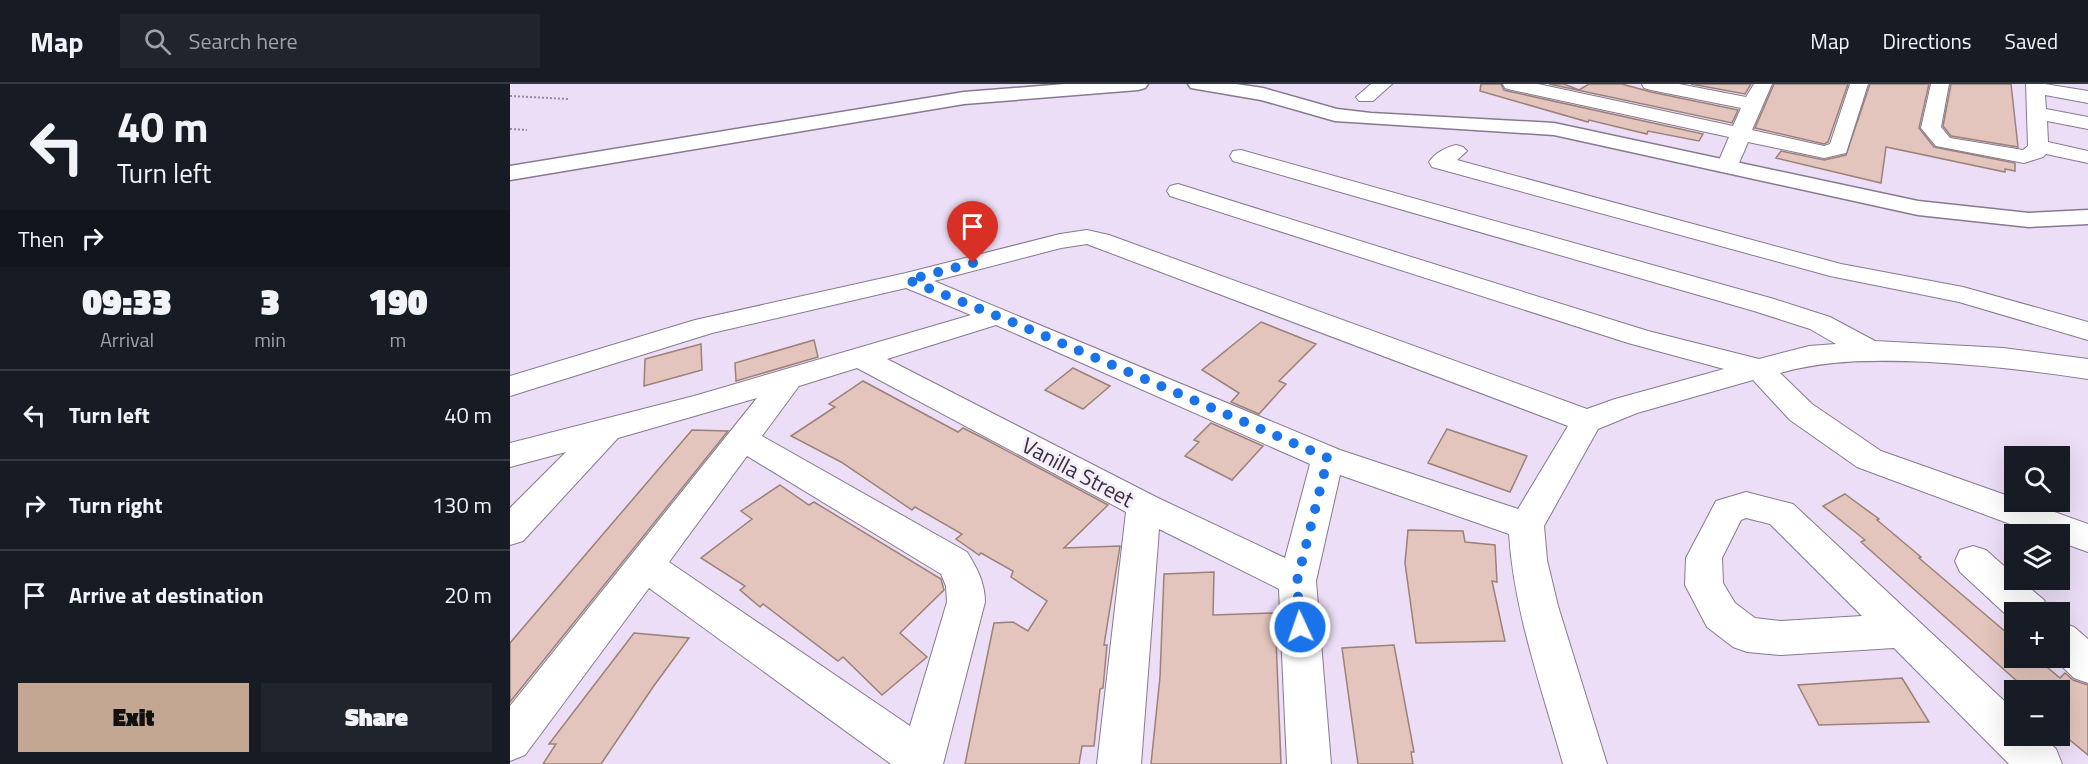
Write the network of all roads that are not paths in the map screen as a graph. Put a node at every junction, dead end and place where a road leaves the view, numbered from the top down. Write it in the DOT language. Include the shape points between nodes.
graph roads {
  1 [pos="1138,84"];
  2 [pos="1198,84"];
  3 [pos="1383,84"];
  4 [pos="1512,84"];
  5 [pos="1651,84"];
  6 [pos="1763,84"];
  7 [pos="1859,84"];
  8 [pos="1940,84"];
  9 [pos="2035,86"];
  10 [pos="1366,97"];
  11 [pos="2088,97"];
  12 [pos="1752,104"];
  13 [pos="2036,113"];
  14 [pos="2088,123"];
  15 [pos="1741,134"];
  16 [pos="2038,146"];
  17 [pos="1456,151"];
  18 [pos="1241,156"];
  19 [pos="2088,157"];
  20 [pos="1728,165"];
  21 [pos="510,173"];
  22 [pos="1178,190"];
  23 [pos="2088,217"];
  24 [pos="908,280"];
  25 [pos="998,316"];
  26 [pos="2088,331"];
  27 [pos="1869,350"];
  28 [pos="861,358"];
  29 [pos="1759,369"];
  30 [pos="2088,369"];
  31 [pos="788,380"];
  32 [pos="510,386"];
  33 [pos="1587,421"];
  34 [pos="606,431"];
  35 [pos="741,438"];
  36 [pos="510,455"];
  37 [pos="1328,458"];
  38 [pos="1144,506"];
  39 [pos="1526,526"];
  40 [pos="510,531"];
  41 [pos="2088,538"];
  42 [pos="1973,561"];
  43 [pos="646,566"];
  44 [pos="1297,581"];
  45 [pos="2019,602"];
  46 [pos="1900,631"];
  47 [pos="2070,648"];
  48 [pos="2088,665"];
  49 [pos="510,740"];
  50 [pos="921,762"];
  51 [pos="1119,764"];
  52 [pos="1309,764"];
  53 [pos="1585,764"];
  54 [pos="2040,764"];
  1 -- 21 [label="street" via="964,98"];
  2 -- 20 [label="street" via="1263,94 1335,115 1554,129"];
  3 -- 10 [label="street"];
  4 -- 15 [label="street"];
  5 -- 12 [label="street"];
  6 -- 12 [label="street"];
  7 -- 15 [label="street" via="1839,149 1824,152"];
  8 -- 16 [label="street" via="1931,128 1943,142 2024,157 2036,153"];
  9 -- 11 [label="street"];
  9 -- 13 [label="street"];
  12 -- 15 [label="street"];
  13 -- 14 [label="street"];
  13 -- 16 [label="street"];
  15 -- 20 [label="street"];
  16 -- 19 [label="street"];
  17 -- 26 [label="street" via="1440,162 1839,271 1963,295"];
  18 -- 27 [label="street" via="1786,312 1820,323"];
  20 -- 23 [label="street" via="1918,208 2029,220"];
  22 -- 29 [label="street" via="1638,337"];
  24 -- 25 [label="street"];
  24 -- 32 [label="street" via="705,326"];
  24 -- 33 [label="street" via="1086,237"];
  25 -- 28 [label="street"];
  25 -- 37 [label="street"];
  27 -- 29 [label="street" via="1809,355"];
  27 -- 30 [label="street" via="2003,357"];
  28 -- 31 [label="street"];
  28 -- 38 [label="street, Vanilla Street"];
  29 -- 33 [label="street" via="1626,406"];
  29 -- 41 [label="street" via="1801,411 1869,459"];
  31 -- 34 [label="street"];
  31 -- 35 [label="street"];
  33 -- 39 [label="street"];
  34 -- 36 [label="street"];
  34 -- 40 [label="street"];
  35 -- 43 [label="street"];
  35 -- 50 [label="street" via="954,563 962,575 966,602"];
  37 -- 39 [label="street"];
  37 -- 44 [label="street"];
  38 -- 44 [label="street, Vanilla Street"];
  38 -- 51 [label="street"];
  39 -- 53 [label="street" via="1539,606"];
  42 -- 45 [label="street"];
  43 -- 49 [label="street"];
  43 -- 50 [label="street"];
  44 -- 52 [label="street"];
  46 -- 46 [label="street" via="1781,638 1747,635 1721,615 1704,585 1704,558 1728,510 1746,505 1781,513"];
  46 -- 54 [label="street"];
  47 -- 48 [label="street"];
}
